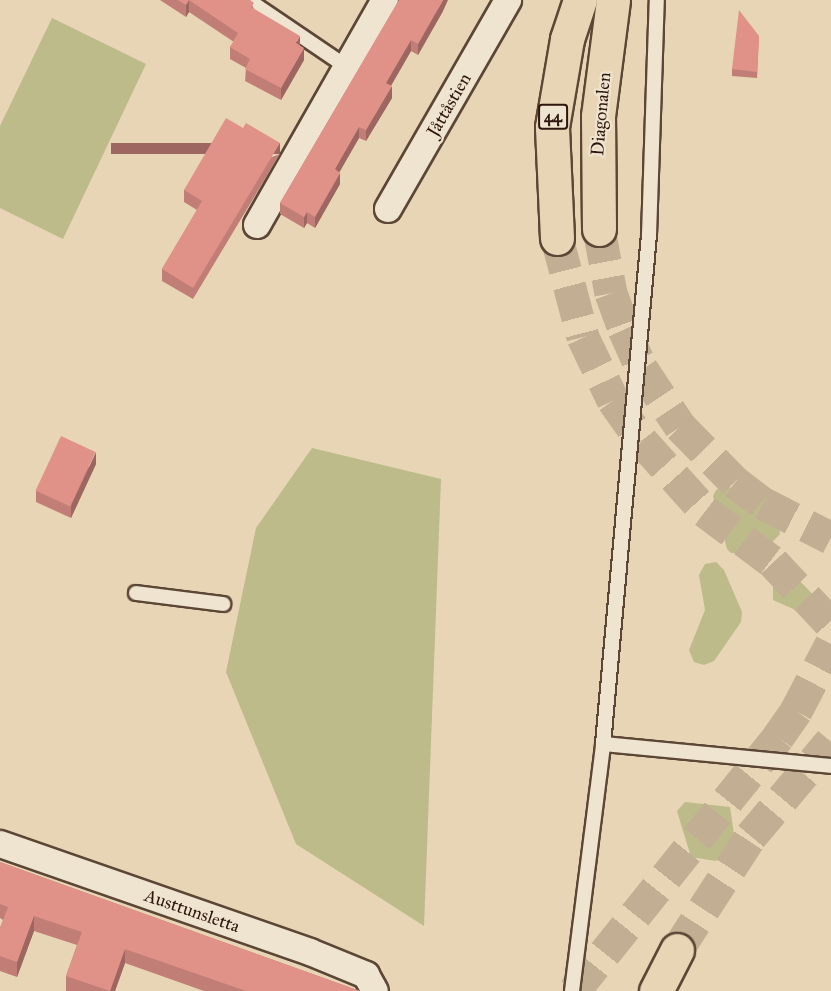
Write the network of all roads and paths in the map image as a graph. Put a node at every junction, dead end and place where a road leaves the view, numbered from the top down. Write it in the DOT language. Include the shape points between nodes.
graph roads {
  1 [pos="248,0"];
  2 [pos="385,0"];
  3 [pos="508,0"];
  4 [pos="580,0"];
  5 [pos="612,0"];
  6 [pos="657,0"];
  7 [pos="347,67"];
  8 [pos="388,208"];
  9 [pos="257,225"];
  10 [pos="599,229"];
  11 [pos="556,238"];
  12 [pos="136,593"];
  13 [pos="223,604"];
  14 [pos="603,744"];
  15 [pos="831,766"];
  16 [pos="0,844"];
  17 [pos="677,950"];
  18 [pos="375,991"];
  19 [pos="572,991"];
  20 [pos="656,991"];
  1 -- 7 [label="lane"];
  2 -- 7 [label="street"];
  3 -- 8 [label="street, Jåttåstien"];
  4 -- 11 [label="main road, 44" via="567,39 552,127"];
  5 -- 10 [label="main road, Diagonalen" via="598,116"];
  6 -- 14 [label="lane" via="649,235"];
  7 -- 9 [label="street"];
  12 -- 13 [label="lane"];
  14 -- 15 [label="lane"];
  14 -- 19 [label="lane"];
  16 -- 18 [label="street, Austtunsletta" via="310,952 366,975"];
  17 -- 20 [label="main road"];
}
